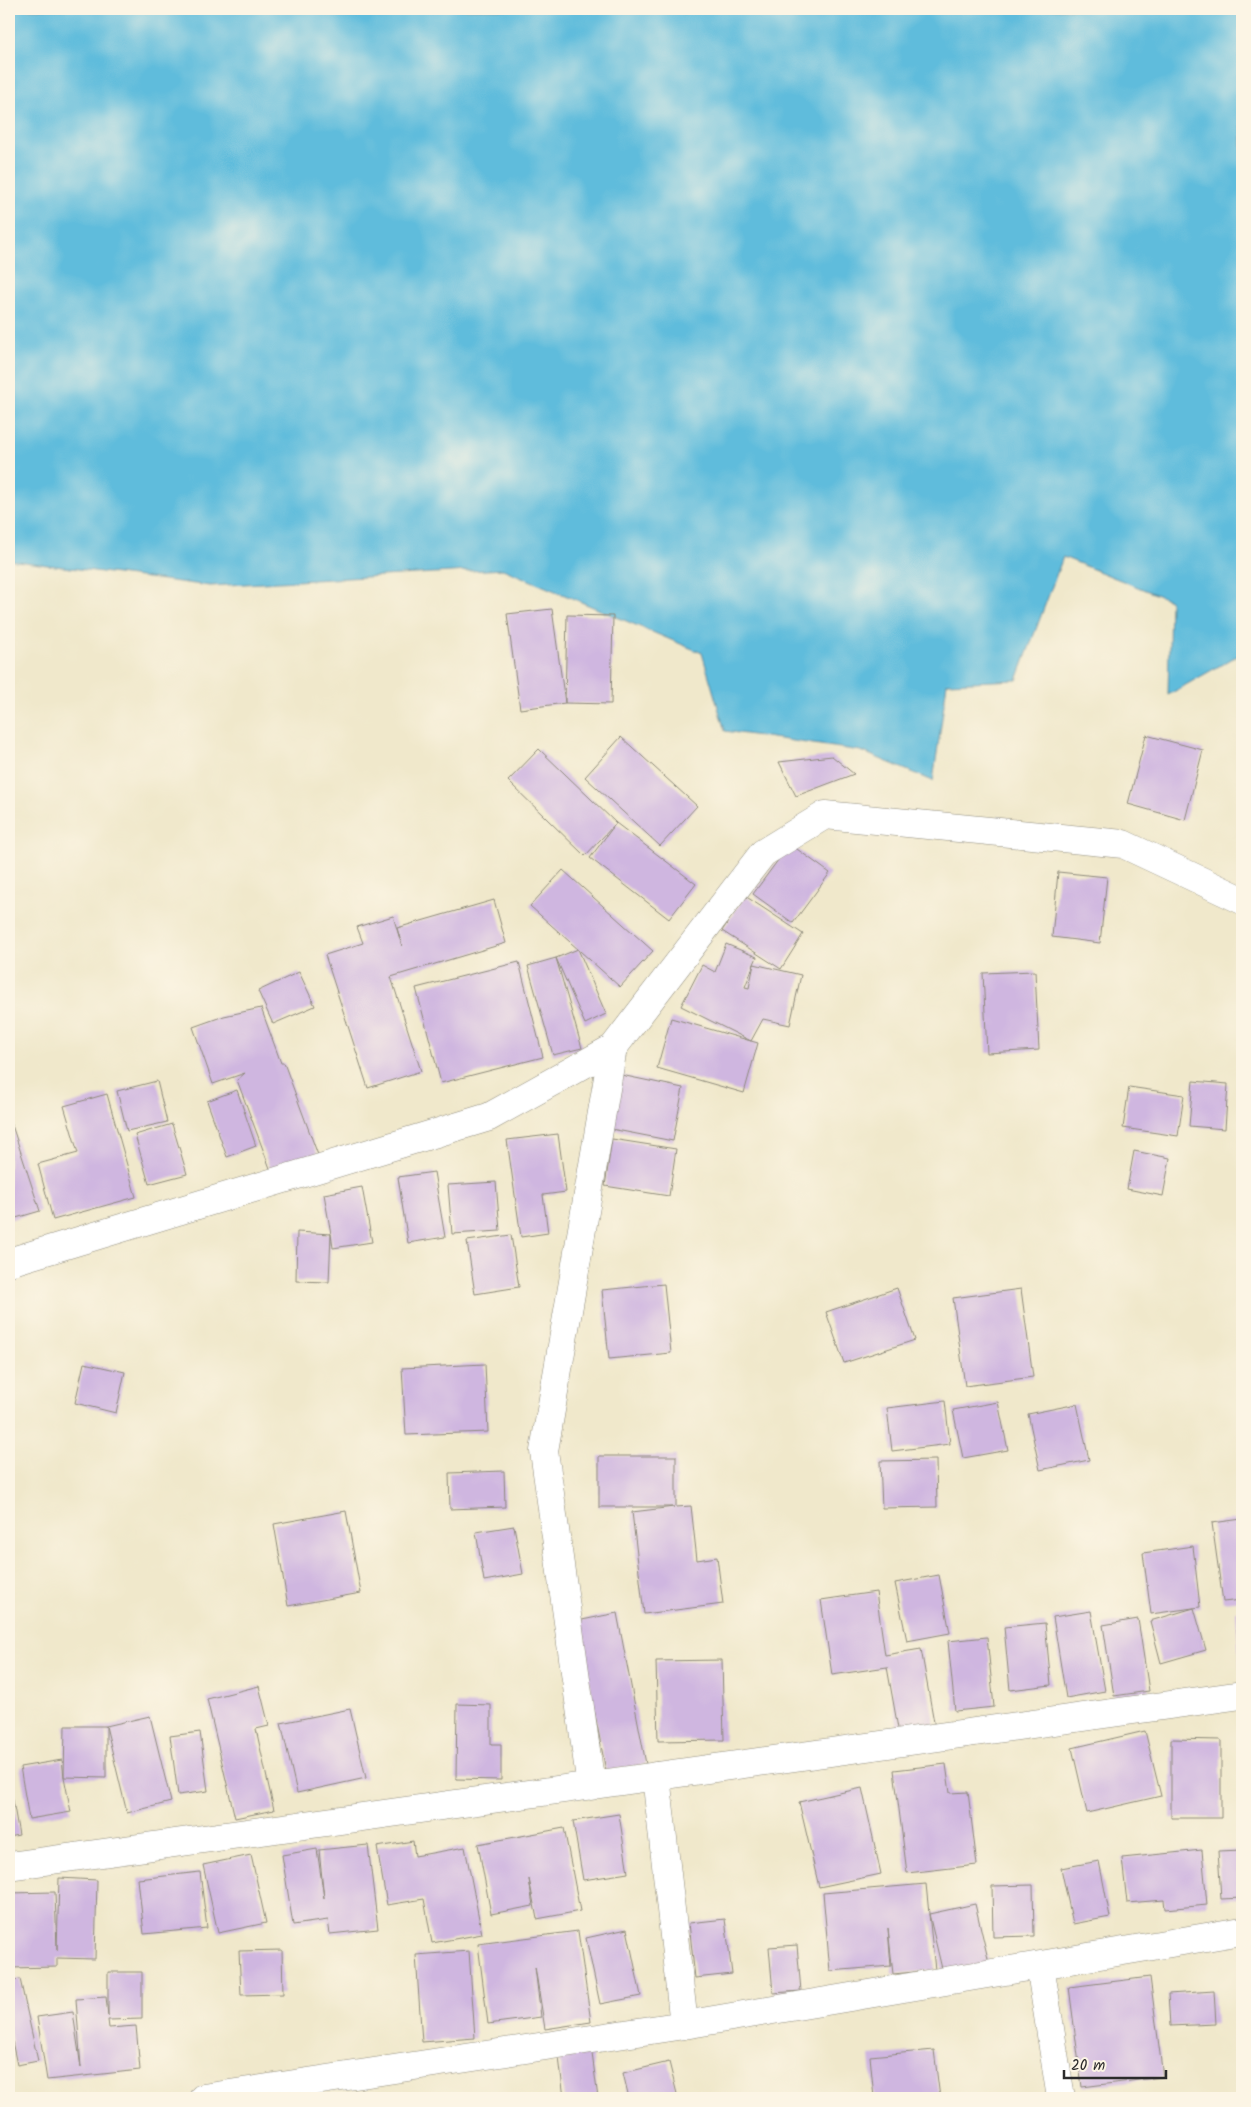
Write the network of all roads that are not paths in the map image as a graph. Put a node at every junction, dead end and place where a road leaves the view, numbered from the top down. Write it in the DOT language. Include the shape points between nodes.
graph roads {
  1 [pos="1242,900"];
  2 [pos="613,1048"];
  3 [pos="9,1262"];
  4 [pos="1242,1695"];
  5 [pos="656,1776"];
  6 [pos="591,1786"];
  7 [pos="9,1866"];
  8 [pos="1242,1931"];
  9 [pos="1040,1965"];
  10 [pos="684,2025"];
  11 [pos="203,2098"];
  12 [pos="1061,2098"];
  1 -- 2 [label="street" via="1123,844 825,815 763,853"];
  2 -- 3 [label="street" via="489,1117"];
  2 -- 6 [label="street" via="544,1450"];
  4 -- 5 [label="street"];
  5 -- 6 [label="street"];
  5 -- 10 [label="street"];
  6 -- 7 [label="street"];
  8 -- 9 [label="street"];
  9 -- 10 [label="street"];
  9 -- 12 [label="street"];
  10 -- 11 [label="street"];
}
